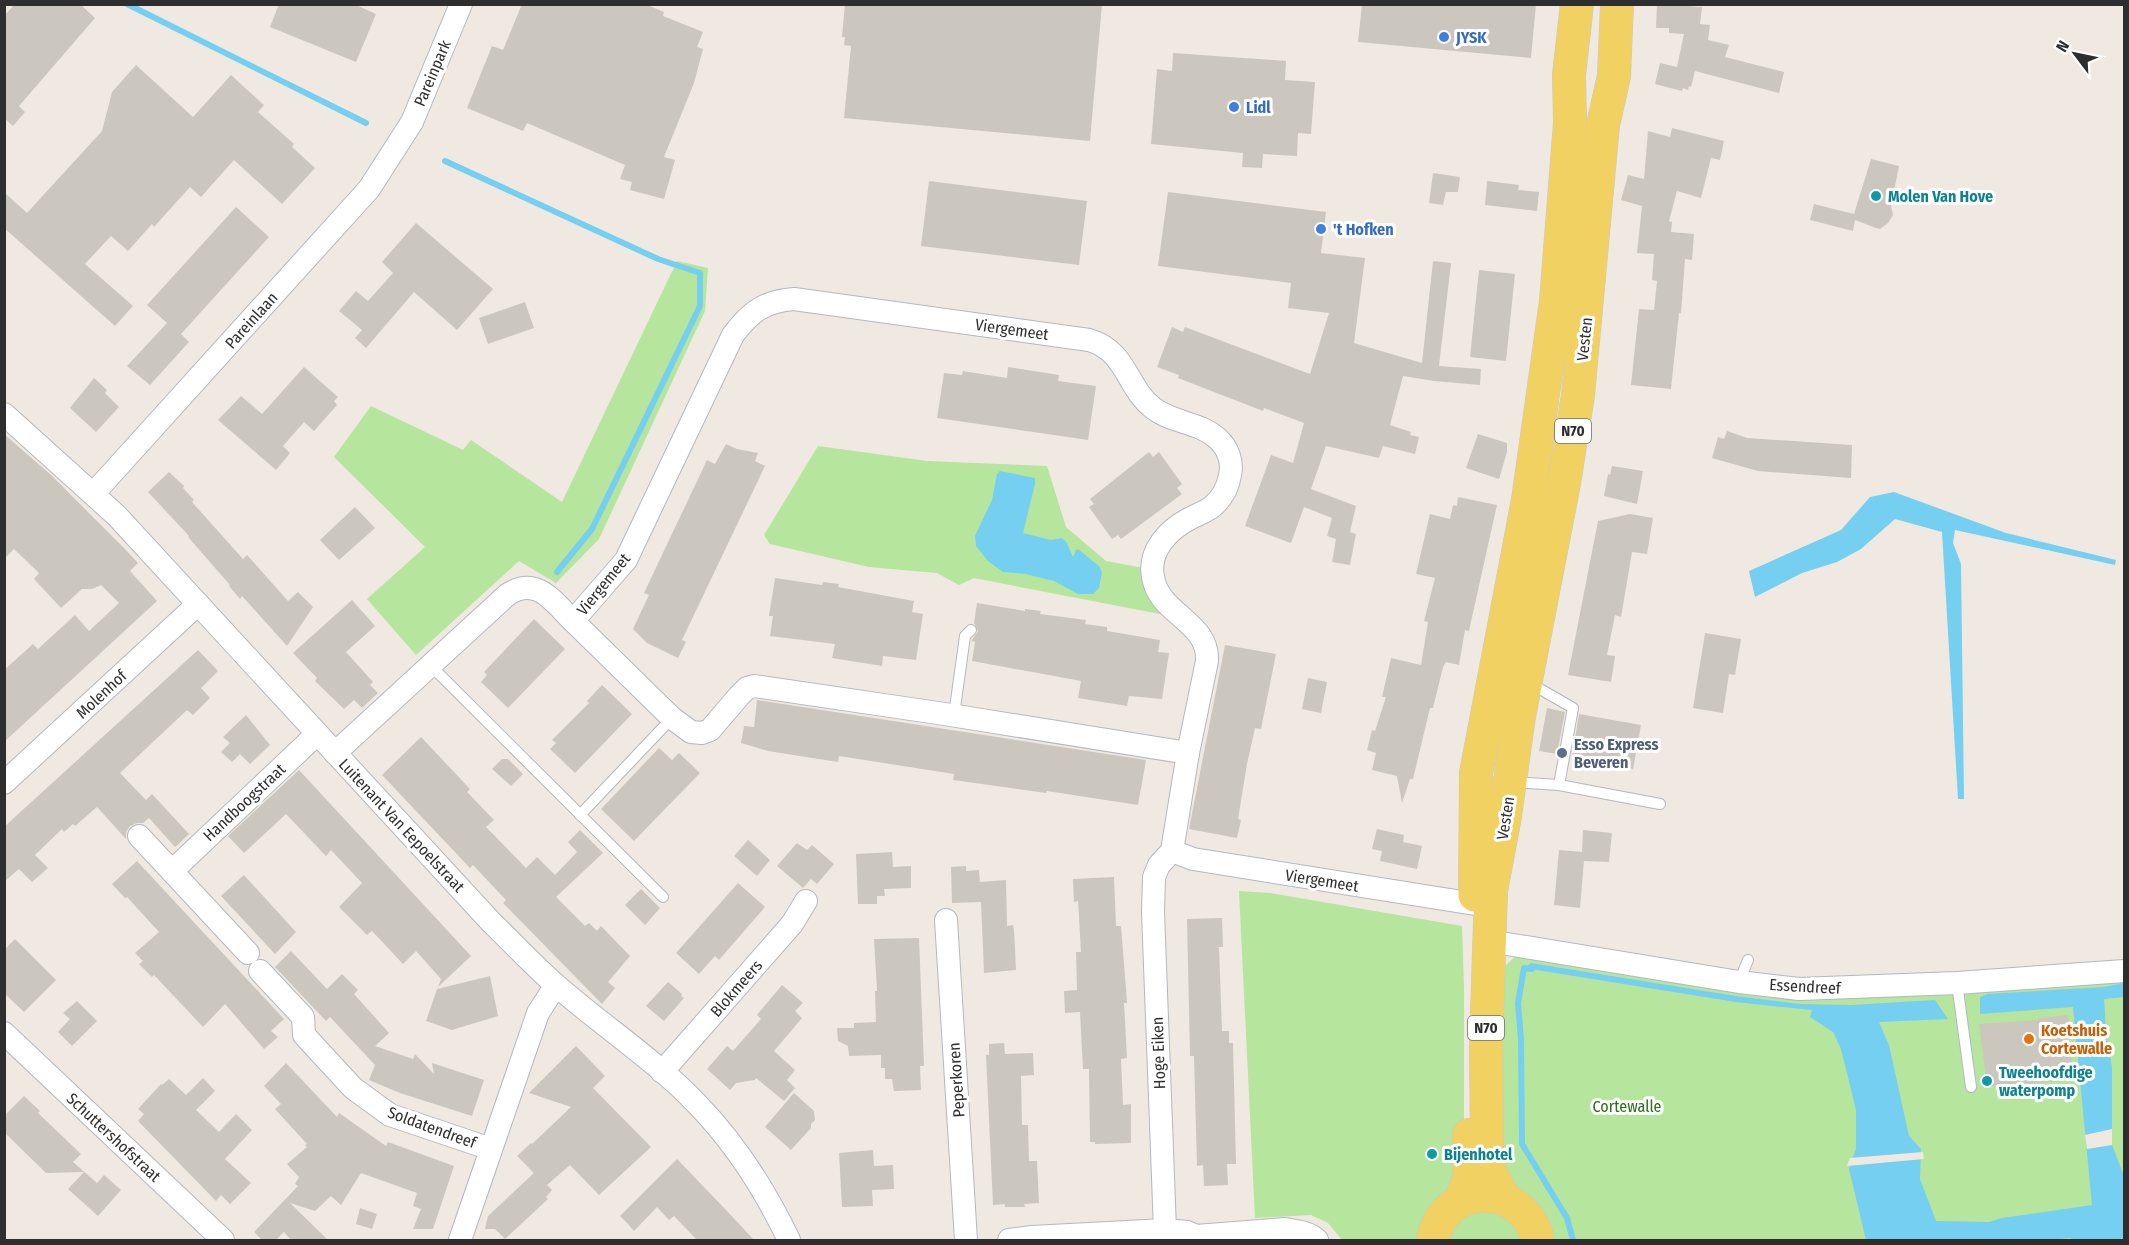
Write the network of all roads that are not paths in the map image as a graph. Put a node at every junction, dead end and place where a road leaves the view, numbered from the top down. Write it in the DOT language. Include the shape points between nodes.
graph roads {
  1 [pos="461,4"];
  2 [pos="1576,4"];
  3 [pos="1617,4"];
  4 [pos="1600,88"];
  5 [pos="1581,121"];
  6 [pos="401,141"];
  7 [pos="4,414"];
  8 [pos="94,493"];
  9 [pos="198,604"];
  10 [pos="573,621"];
  11 [pos="971,630"];
  12 [pos="430,665"];
  13 [pos="1526,681"];
  14 [pos="954,715"];
  15 [pos="672,718"];
  16 [pos="317,734"];
  17 [pos="335,753"];
  18 [pos="1188,753"];
  19 [pos="1510,782"];
  20 [pos="4,783"];
  21 [pos="1559,785"];
  22 [pos="1659,804"];
  23 [pos="580,815"];
  24 [pos="139,836"];
  25 [pos="1488,847"];
  26 [pos="1172,851"];
  27 [pos="172,871"];
  28 [pos="1154,877"];
  29 [pos="663,897"];
  30 [pos="806,901"];
  31 [pos="1474,904"];
  32 [pos="946,920"];
  33 [pos="1489,941"];
  34 [pos="1748,960"];
  35 [pos="2124,971"];
  36 [pos="1739,982"];
  37 [pos="1958,983"];
  38 [pos="556,985"];
  39 [pos="4,1033"];
  40 [pos="662,1072"];
  41 [pos="1971,1087"];
  42 [pos="491,1149"];
  43 [pos="1503,1198"];
  44 [pos="1461,1202"];
  45 [pos="1165,1230"];
  46 [pos="1207,1238"];
  47 [pos="223,1240"];
  48 [pos="460,1240"];
  49 [pos="789,1240"];
  50 [pos="966,1240"];
  51 [pos="1009,1240"];
  52 [pos="1317,1240"];
  53 [pos="1434,1240"];
  54 [pos="1538,1240"];
  1 -- 6 [label="street, Pareinpark"];
  2 -- 25 [label="main road, Vesten / N70" via="1556,301 1528,500 1476,773 1475,801"];
  3 -- 13 [label="main road, Vesten / N70" via="1614,76 1604,125 1578,395"];
  4 -- 25 [label="lane, Vesten" via="1571,381 1552,507 1503,761 1497,818"];
  5 -- 25 [label="lane, Vesten" via="1559,343 1529,549 1482,793"];
  6 -- 8 [label="street, Pareinlaan" via="369,189"];
  7 -- 8 [label="street, Luitenant Van Eepoelstraat"];
  8 -- 9 [label="street, Luitenant Van Eepoelstraat"];
  9 -- 16 [label="street, Luitenant Van Eepoelstraat"];
  9 -- 20 [label="street, Molenhof"];
  10 -- 12 [label="street, Viergemeet" via="538,590 517,588"];
  10 -- 15 [label="street, Viergemeet"];
  10 -- 18 [label="street, Viergemeet" via="626,560 733,335 760,308 777,300 794,299 1089,340 1112,350 1152,407 1204,429 1229,452 1231,473 1225,493 1212,508 1174,528 1161,542 1154,558 1153,576 1158,593 1200,634 1208,648"];
  11 -- 14 [label="lane" via="965,636"];
  12 -- 17 [label="street, Viergemeet"];
  12 -- 23 [label="lane"];
  13 -- 19 [label="main road, Vesten / N70"];
  13 -- 21 [label="lane" via="1574,708"];
  14 -- 15 [label="street, Viergemeet" via="754,686 747,688 710,730 691,732"];
  14 -- 18 [label="street, Viergemeet"];
  15 -- 23 [label="lane"];
  16 -- 17 [label="street, Luitenant Van Eepoelstraat"];
  16 -- 27 [label="street, Handboogstraat"];
  17 -- 38 [label="street, Luitenant Van Eepoelstraat" via="491,922"];
  18 -- 26 [label="street, Viergemeet"];
  19 -- 21 [label="lane"];
  19 -- 25 [label="main road, Vesten / N70"];
  21 -- 22 [label="lane"];
  23 -- 29 [label="lane"];
  24 -- 27 [label="street"];
  25 -- 31 [label="main road, Vesten / N70"];
  25 -- 33 [label="main road, N70"];
  26 -- 28 [label="street, Viergemeet"];
  26 -- 31 [label="street, Viergemeet" via="1193,859"];
  27 -- 42 [label="street, Soldatendreef" via="303,1017 304,1035 353,1088 390,1115"];
  28 -- 45 [label="street, Hoge Eiken" via="1152,912"];
  30 -- 40 [label="street, Blokmeers" via="792,924"];
  31 -- 44 [label="main road, N70" via="1468,974 1469,1179"];
  32 -- 50 [label="street, Peperkoren"];
  33 -- 36 [label="street, Essendreef"];
  33 -- 43 [label="main road, N70" via="1487,1150 1490,1172"];
  34 -- 36 [label="lane"];
  35 -- 37 [label="street, Essendreef"];
  36 -- 37 [label="street, Essendreef" via="1800,989"];
  37 -- 41 [label="lane"];
  38 -- 40 [label="street, Luitenant Van Eepoelstraat"];
  38 -- 42 [label="street, Soldatendreef" via="538,1013"];
  39 -- 47 [label="street, Schuttershofstraat"];
  40 -- 49 [label="street, Luitenant Van Eepoelstraat" via="696,1103 747,1164"];
  42 -- 48 [label="street, Soldatendreef"];
  43 -- 44 [label="main road" via="1482,1196"];
  43 -- 54 [label="main road, N70" via="1527,1216"];
  44 -- 53 [label="main road" via="1440,1221"];
  45 -- 46 [label="street"];
  45 -- 51 [label="street"];
  46 -- 52 [label="street" via="1285,1229"];
}
